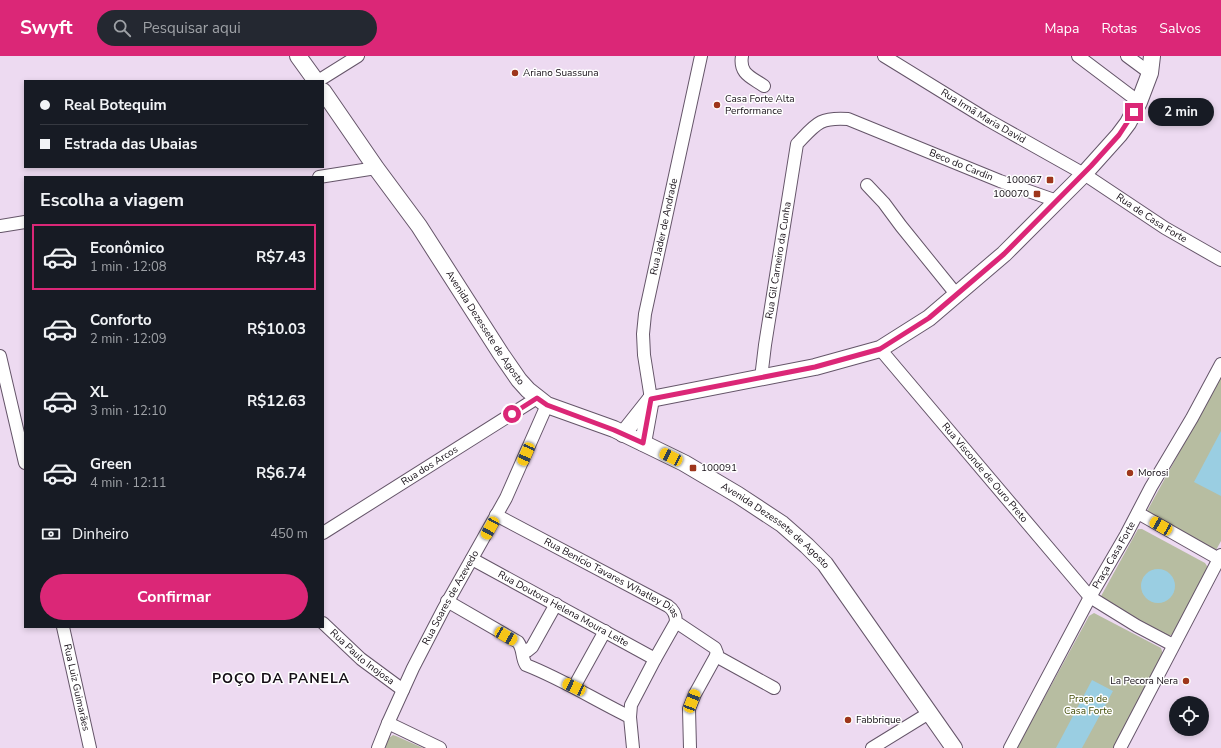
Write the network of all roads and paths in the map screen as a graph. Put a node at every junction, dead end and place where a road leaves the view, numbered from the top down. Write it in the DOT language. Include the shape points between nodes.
graph roads {
  1 [pos="298,56"];
  2 [pos="358,56"];
  3 [pos="701,56"];
  4 [pos="742,56"];
  5 [pos="1078,56"];
  6 [pos="1127,56"];
  7 [pos="1152,56"];
  8 [pos="887,57"];
  9 [pos="1150,73"];
  10 [pos="316,80"];
  11 [pos="319,80"];
  12 [pos="764,86"];
  13 [pos="324,92"];
  14 [pos="1139,102"];
  15 [pos="797,144"];
  16 [pos="376,168"];
  17 [pos="1084,174"];
  18 [pos="324,176"];
  19 [pos="867,185"];
  20 [pos="1057,201"];
  21 [pos="24,222"];
  22 [pos="0,226"];
  23 [pos="1221,260"];
  24 [pos="956,294"];
  25 [pos="880,349"];
  26 [pos="0,356"];
  27 [pos="1221,364"];
  28 [pos="761,378"];
  29 [pos="651,399"];
  30 [pos="542,402"];
  31 [pos="623,434"];
  32 [pos="643,443"];
  33 [pos="24,459"];
  34 [pos="1138,513"];
  35 [pos="496,515"];
  36 [pos="324,532"];
  37 [pos="1220,557"];
  38 [pos="472,559"];
  39 [pos="1090,596"];
  40 [pos="447,601"];
  41 [pos="556,604"];
  42 [pos="676,622"];
  43 [pos="324,624"];
  44 [pos="63,628"];
  45 [pos="605,631"];
  46 [pos="1173,645"];
  47 [pos="523,653"];
  48 [pos="716,656"];
  49 [pos="655,659"];
  50 [pos="574,687"];
  51 [pos="774,688"];
  52 [pos="403,690"];
  53 [pos="929,713"];
  54 [pos="630,717"];
  55 [pos="388,723"];
  56 [pos="90,748"];
  57 [pos="378,748"];
  58 [pos="440,748"];
  59 [pos="633,748"];
  60 [pos="690,748"];
  61 [pos="872,748"];
  62 [pos="954,748"];
  63 [pos="1010,748"];
  64 [pos="1120,748"];
  1 -- 10 [label="main road"];
  2 -- 11 [label="street"];
  3 -- 29 [label="street, Rua Jader de Andrade" via="645,314 644,355"];
  4 -- 12 [label="street" via="741,66 744,73"];
  5 -- 14 [label="street"];
  6 -- 9 [label="street"];
  7 -- 9 [label="main road"];
  8 -- 17 [label="street, Rua Irmã Maria David" via="988,120"];
  9 -- 14 [label="main road"];
  13 -- 16 [label="main road, Avenida Dezessete de Agosto"];
  14 -- 17 [label="main road" via="1119,135"];
  15 -- 20 [label="street, Beco do Cardin" via="823,120 848,119 1000,181"];
  15 -- 28 [label="street, Rua Gil Carneiro da Cunha"];
  16 -- 18 [label="street"];
  16 -- 30 [label="main road, Avenida Dezessete de Agosto" via="419,226 515,375"];
  17 -- 20 [label="main road"];
  17 -- 23 [label="street, Rua de Casa Forte" via="1165,228"];
  19 -- 24 [label="street" via="884,202"];
  20 -- 24 [label="main road" via="1004,254"];
  21 -- 22 [label="street"];
  24 -- 25 [label="main road" via="929,318"];
  25 -- 28 [label="main road" via="815,367"];
  25 -- 39 [label="street, Rua Visconde de Ouro Preto"];
  26 -- 33 [label="street"];
  27 -- 34 [label="street, Praça Casa Forte"];
  28 -- 29 [label="main road"];
  29 -- 31 [label="main road"];
  29 -- 32 [label="main road, Rua Jader de Andrade"];
  30 -- 31 [label="main road, Avenida Dezessete de Agosto"];
  30 -- 35 [label="street, Rua Soares de Azevedo" via="506,498"];
  30 -- 36 [label="street, Rua dos Arcos"];
  31 -- 32 [label="main road, Avenida Dezessete de Agosto"];
  32 -- 53 [label="main road, Avenida Dezessete de Agosto" via="684,463 738,495 782,524 807,546 825,564"];
  34 -- 37 [label="street"];
  34 -- 39 [label="street, Praça Casa Forte"];
  35 -- 38 [label="street, Rua Soares de Azevedo"];
  35 -- 42 [label="street, Rua Benício Tavares Whatley Dias" via="668,606 674,612"];
  37 -- 46 [label="street"];
  38 -- 40 [label="street, Rua Soares de Azevedo"];
  38 -- 41 [label="street, Rua Doutora Helena Moura Leite"];
  39 -- 46 [label="street"];
  39 -- 63 [label="street, Praça Casa Forte"];
  40 -- 47 [label="street" via="518,642"];
  40 -- 52 [label="street, Rua Soares de Azevedo"];
  41 -- 45 [label="street, Rua Doutora Helena Moura Leite"];
  41 -- 47 [label="street" via="532,647"];
  42 -- 48 [label="street, Rua Benício Tavares Whatley Dias" via="713,646 717,650"];
  42 -- 49 [label="street"];
  43 -- 52 [label="street, Rua Paulo Inojosa" via="361,659"];
  44 -- 56 [label="street, Rua Luiz Guimarães"];
  45 -- 49 [label="street, Rua Doutora Helena Moura Leite"];
  45 -- 50 [label="street"];
  46 -- 64 [label="street"];
  47 -- 50 [label="street" via="526,665"];
  48 -- 51 [label="street, Rua Benício Tavares Whatley Dias"];
  48 -- 60 [label="street" via="689,709"];
  49 -- 54 [label="street" via="631,706"];
  50 -- 54 [label="street"];
  52 -- 55 [label="street, Rua Soares de Azevedo"];
  53 -- 61 [label="street"];
  53 -- 62 [label="main road, Avenida Dezessete de Agosto"];
  54 -- 59 [label="street"];
  55 -- 57 [label="street, Rua Soares de Azevedo"];
  55 -- 58 [label="street"];
}
